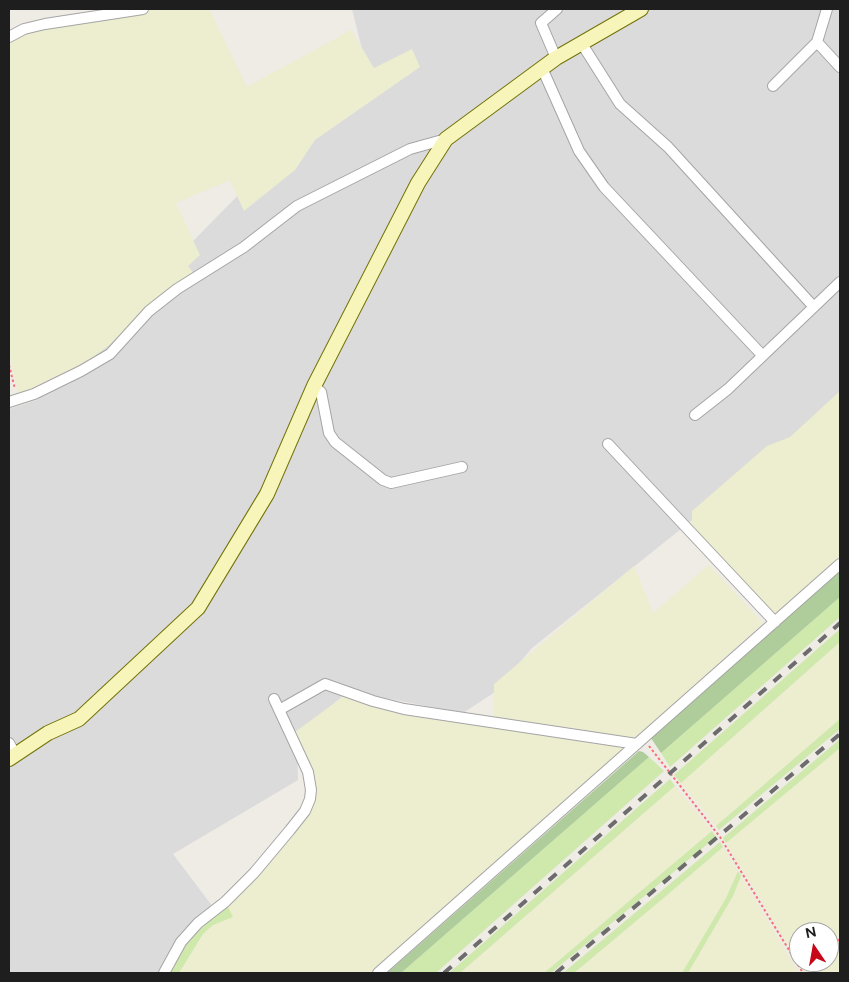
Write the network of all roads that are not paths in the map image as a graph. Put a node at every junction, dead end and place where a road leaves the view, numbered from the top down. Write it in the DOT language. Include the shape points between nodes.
graph roads {
  1 [pos="144,9"];
  2 [pos="557,9"];
  3 [pos="641,9"];
  4 [pos="827,9"];
  5 [pos="9,37"];
  6 [pos="817,42"];
  7 [pos="582,44"];
  8 [pos="556,58"];
  9 [pos="840,66"];
  10 [pos="542,68"];
  11 [pos="773,86"];
  12 [pos="446,139"];
  13 [pos="840,282"];
  14 [pos="813,306"];
  15 [pos="762,355"];
  16 [pos="314,386"];
  17 [pos="13,401"];
  18 [pos="695,415"];
  19 [pos="608,444"];
  20 [pos="462,467"];
  21 [pos="840,564"];
  22 [pos="775,622"];
  23 [pos="274,699"];
  24 [pos="279,710"];
  25 [pos="640,741"];
  26 [pos="11,752"];
  27 [pos="164,973"];
  28 [pos="378,973"];
  1 -- 5 [label="street" via="45,24"];
  2 -- 8 [label="street" via="541,24"];
  3 -- 7 [label="street"];
  4 -- 6 [label="street"];
  6 -- 9 [label="street"];
  6 -- 11 [label="street"];
  7 -- 8 [label="street"];
  7 -- 14 [label="street" via="620,104 668,147"];
  8 -- 10 [label="street"];
  10 -- 12 [label="street"];
  10 -- 15 [label="street" via="579,150 604,188"];
  12 -- 16 [label="street" via="418,183"];
  12 -- 17 [label="street" via="410,149 297,206 244,247 177,289 150,311 110,354 34,394"];
  13 -- 14 [label="street"];
  14 -- 15 [label="street"];
  15 -- 18 [label="street" via="728,389"];
  16 -- 20 [label="street" via="321,392 329,433 335,442 383,480 391,483"];
  16 -- 26 [label="street" via="267,494 198,608 79,719"];
  19 -- 22 [label="street"];
  21 -- 22 [label="street"];
  22 -- 25 [label="street"];
  23 -- 24 [label="street"];
  24 -- 25 [label="street" via="325,684 372,702 404,708"];
  24 -- 27 [label="street" via="308,772 311,790 305,811 254,873 192,929 173,954"];
  25 -- 28 [label="street"];
}
